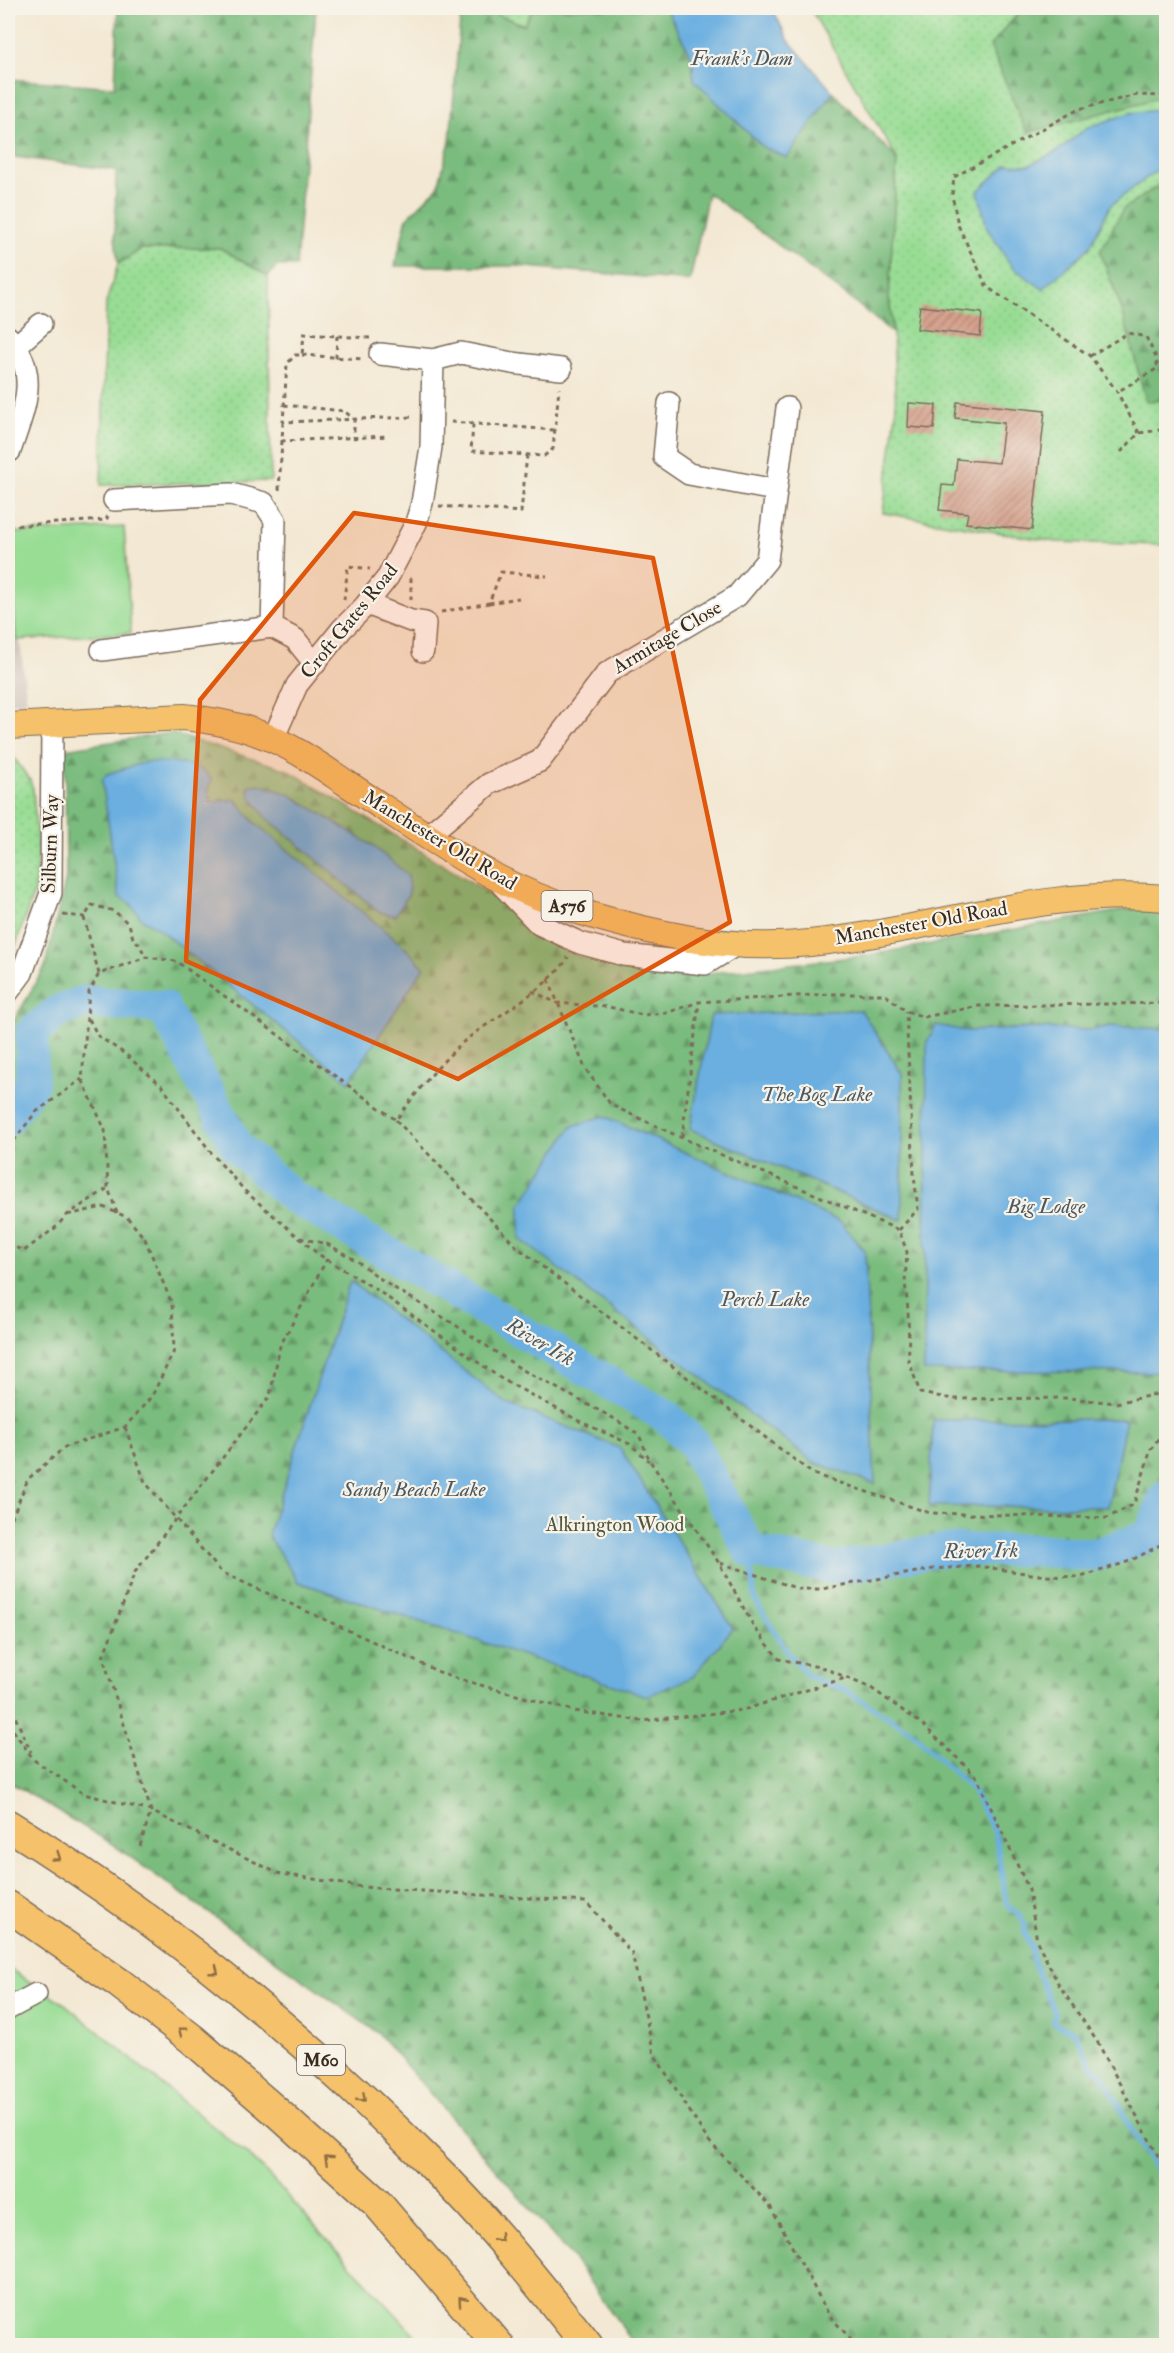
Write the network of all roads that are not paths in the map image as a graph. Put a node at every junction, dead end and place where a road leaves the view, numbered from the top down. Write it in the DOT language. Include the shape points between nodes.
graph roads {
  1 [pos="41,324"];
  2 [pos="11,342"];
  3 [pos="380,354"];
  4 [pos="433,360"];
  5 [pos="561,369"];
  6 [pos="669,404"];
  7 [pos="787,408"];
  8 [pos="10,451"];
  9 [pos="775,490"];
  10 [pos="114,500"];
  11 [pos="367,604"];
  12 [pos="272,627"];
  13 [pos="102,650"];
  14 [pos="423,651"];
  15 [pos="315,664"];
  16 [pos="52,722"];
  17 [pos="8,726"];
  18 [pos="273,739"];
  19 [pos="427,836"];
  20 [pos="492,875"];
  21 [pos="1167,898"];
  22 [pos="739,943"];
  23 [pos="8,992"];
  24 [pos="8,1826"];
  25 [pos="8,1906"];
  26 [pos="36,1994"];
  27 [pos="8,2009"];
  28 [pos="499,2346"];
  29 [pos="588,2346"];
  1 -- 2 [label="street"];
  2 -- 8 [label="street" via="24,361 29,394"];
  3 -- 4 [label="street"];
  4 -- 5 [label="street" via="460,353"];
  4 -- 11 [label="street, Croft Gates Road" via="439,418 422,503 388,577"];
  6 -- 9 [label="street" via="664,457 689,474"];
  7 -- 9 [label="street, Armitage Close"];
  9 -- 19 [label="street, Armitage Close" via="767,560 737,596 608,673 540,761 489,784"];
  10 -- 12 [label="street" via="231,494 264,503 275,520"];
  11 -- 14 [label="street" via="425,623"];
  11 -- 15 [label="street, Croft Gates Road"];
  12 -- 13 [label="street"];
  12 -- 15 [label="street" via="295,639"];
  15 -- 18 [label="street, Croft Gates Road" via="297,685"];
  16 -- 17 [label="main road, Manchester Old Road / A576"];
  16 -- 18 [label="main road, Manchester Old Road / A576" via="184,717 228,724"];
  16 -- 23 [label="street, Silburn Way" via="51,893 22,973"];
  18 -- 19 [label="main road, Manchester Old Road / A576"];
  19 -- 20 [label="main road, Manchester Old Road / A576"];
  20 -- 22 [label="main road, Manchester Old Road / A576" via="532,894 605,919 666,934"];
  20 -- 22 [label="street" via="539,924 575,941 624,956 705,964"];
  21 -- 22 [label="main road, Manchester Old Road / A576" via="1065,899 810,943"];
  24 -- 29 [label="highway, M60, one-way" via="165,1932 334,2072 433,2165 525,2267"];
  28 -- 25 [label="highway, one-way" via="377,2203 279,2114 192,2039"];
  26 -- 27 [label="street"];
}
